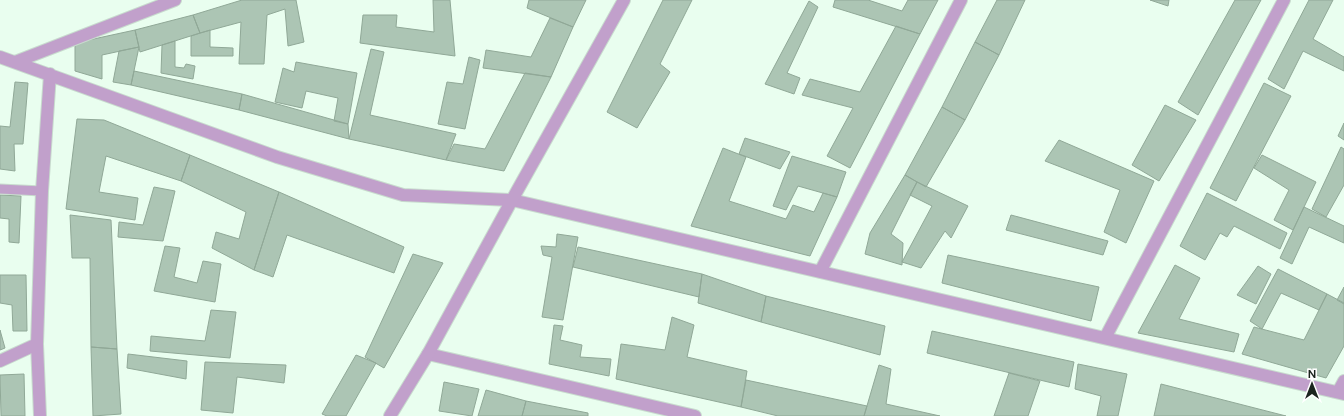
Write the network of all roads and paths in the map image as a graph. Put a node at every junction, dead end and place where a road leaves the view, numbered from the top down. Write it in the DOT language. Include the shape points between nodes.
graph roads {
  1 [pos="174,0"];
  2 [pos="624,0"];
  3 [pos="961,0"];
  4 [pos="1284,0"];
  5 [pos="0,57"];
  6 [pos="15,62"];
  7 [pos="50,74"];
  8 [pos="0,189"];
  9 [pos="42,191"];
  10 [pos="512,200"];
  11 [pos="820,272"];
  12 [pos="1105,338"];
  13 [pos="37,344"];
  14 [pos="428,354"];
  15 [pos="0,361"];
  16 [pos="1344,381"];
  17 [pos="1341,393"];
  18 [pos="40,416"];
  19 [pos="390,416"];
  20 [pos="695,416"];
  1 -- 6 [label="street"];
  2 -- 10 [label="street"];
  3 -- 11 [label="street"];
  4 -- 12 [label="street"];
  5 -- 6 [label="street"];
  6 -- 7 [label="street"];
  7 -- 9 [label="street"];
  7 -- 10 [label="street" via="277,157 403,195"];
  8 -- 9 [label="lane"];
  9 -- 13 [label="street"];
  10 -- 11 [label="street"];
  10 -- 14 [label="street"];
  11 -- 12 [label="street"];
  12 -- 17 [label="street"];
  13 -- 15 [label="street"];
  13 -- 18 [label="street"];
  14 -- 19 [label="street"];
  14 -- 20 [label="street"];
  16 -- 17 [label="street"];
}
